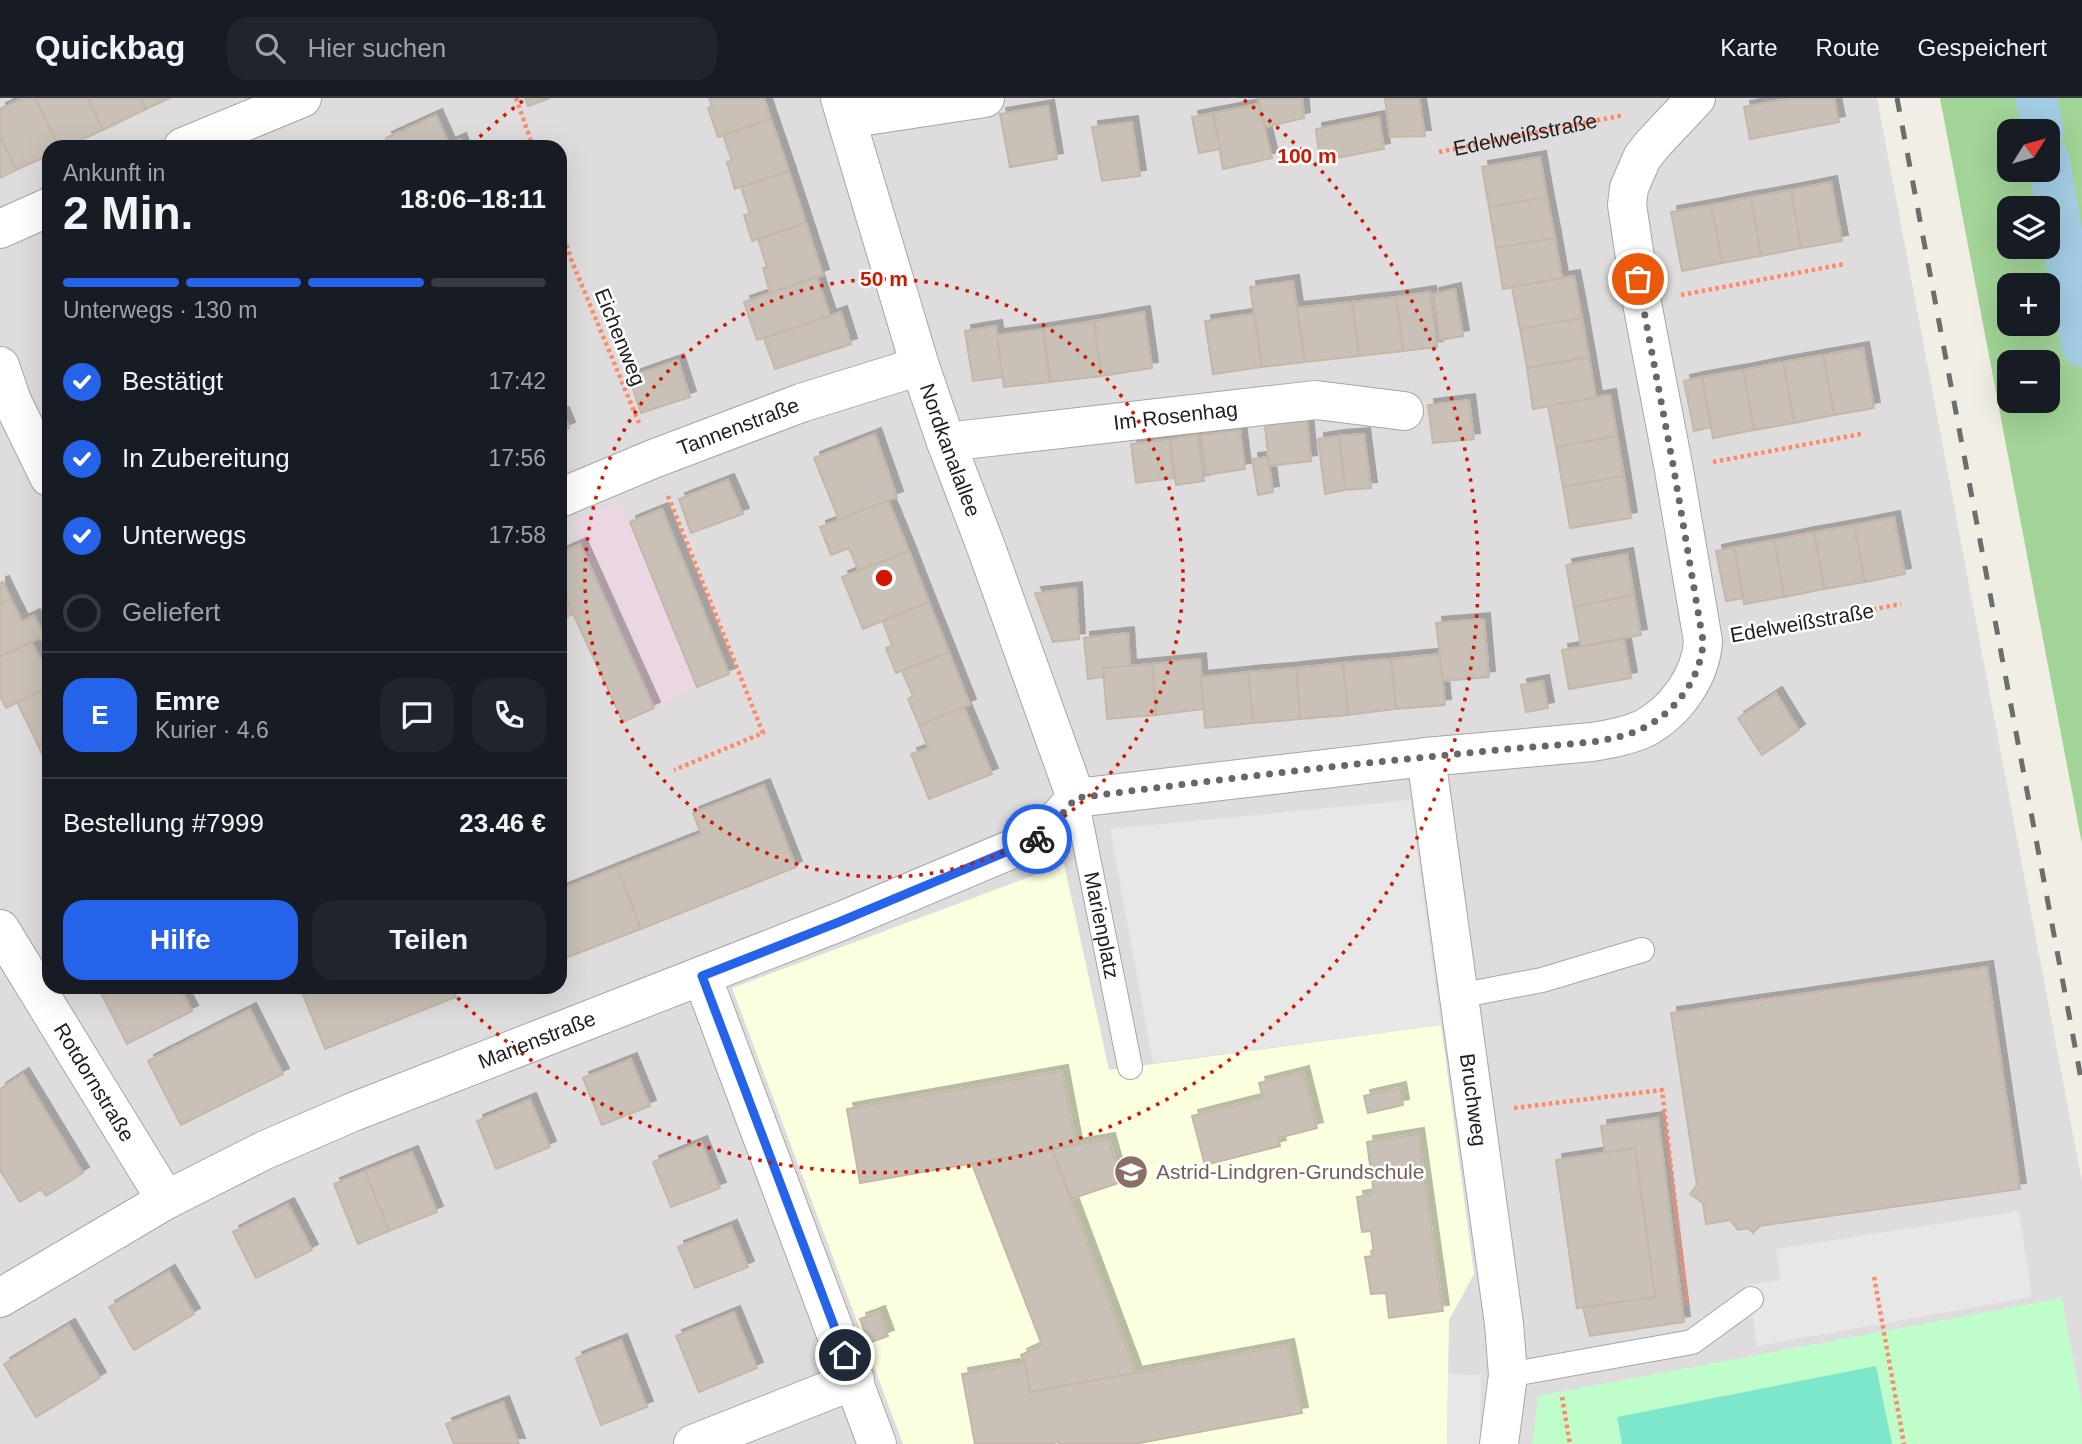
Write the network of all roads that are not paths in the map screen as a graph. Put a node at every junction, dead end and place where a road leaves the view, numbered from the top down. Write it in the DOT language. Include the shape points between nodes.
graph roads {
  1 [pos="302,98"];
  2 [pos="985,98"];
  3 [pos="1696,98"];
  4 [pos="843,108"];
  5 [pos="200,140"];
  6 [pos="42,210"];
  7 [pos="0,229"];
  8 [pos="0,366"];
  9 [pos="920,366"];
  10 [pos="1404,411"];
  11 [pos="946,442"];
  12 [pos="42,463"];
  13 [pos="567,495"];
  14 [pos="1426,757"];
  15 [pos="1076,798"];
  16 [pos="0,929"];
  17 [pos="1642,950"];
  18 [pos="702,976"];
  19 [pos="1458,996"];
  20 [pos="1130,1067"];
  21 [pos="166,1200"];
  22 [pos="0,1298"];
  23 [pos="1751,1299"];
  24 [pos="1508,1375"];
  25 [pos="855,1380"];
  26 [pos="693,1444"];
  27 [pos="877,1444"];
  28 [pos="1499,1444"];
  1 -- 5 [label="street"];
  2 -- 4 [label="street"];
  3 -- 14 [label="street, Edelweißstraße" via="1651,146 1634,174 1626,205 1703,641 1695,673 1659,718 1632,733 1592,742"];
  4 -- 9 [label="street, Nordkanalallee"];
  6 -- 7 [label="street"];
  8 -- 12 [label="street"];
  9 -- 11 [label="street, Nordkanalallee"];
  9 -- 13 [label="street, Tannenstraße" via="801,403"];
  10 -- 11 [label="street, Im Rosenhag" via="1316,400"];
  11 -- 15 [label="street, Nordkanalallee"];
  14 -- 15 [label="street"];
  14 -- 19 [label="street, Bruchweg"];
  15 -- 18 [label="street, Marienstraße" via="1043,836"];
  15 -- 20 [label="lane, Marienplatz"];
  16 -- 21 [label="street, Rotdornstraße"];
  17 -- 19 [label="lane" via="1542,980"];
  18 -- 21 [label="street, Marienstraße" via="353,1112"];
  18 -- 25 [label="street"];
  19 -- 24 [label="street, Bruchweg"];
  21 -- 22 [label="street, Marienstraße"];
  23 -- 24 [label="lane" via="1692,1342"];
  24 -- 28 [label="street, Bruchweg"];
  25 -- 26 [label="street"];
  25 -- 27 [label="street"];
}
